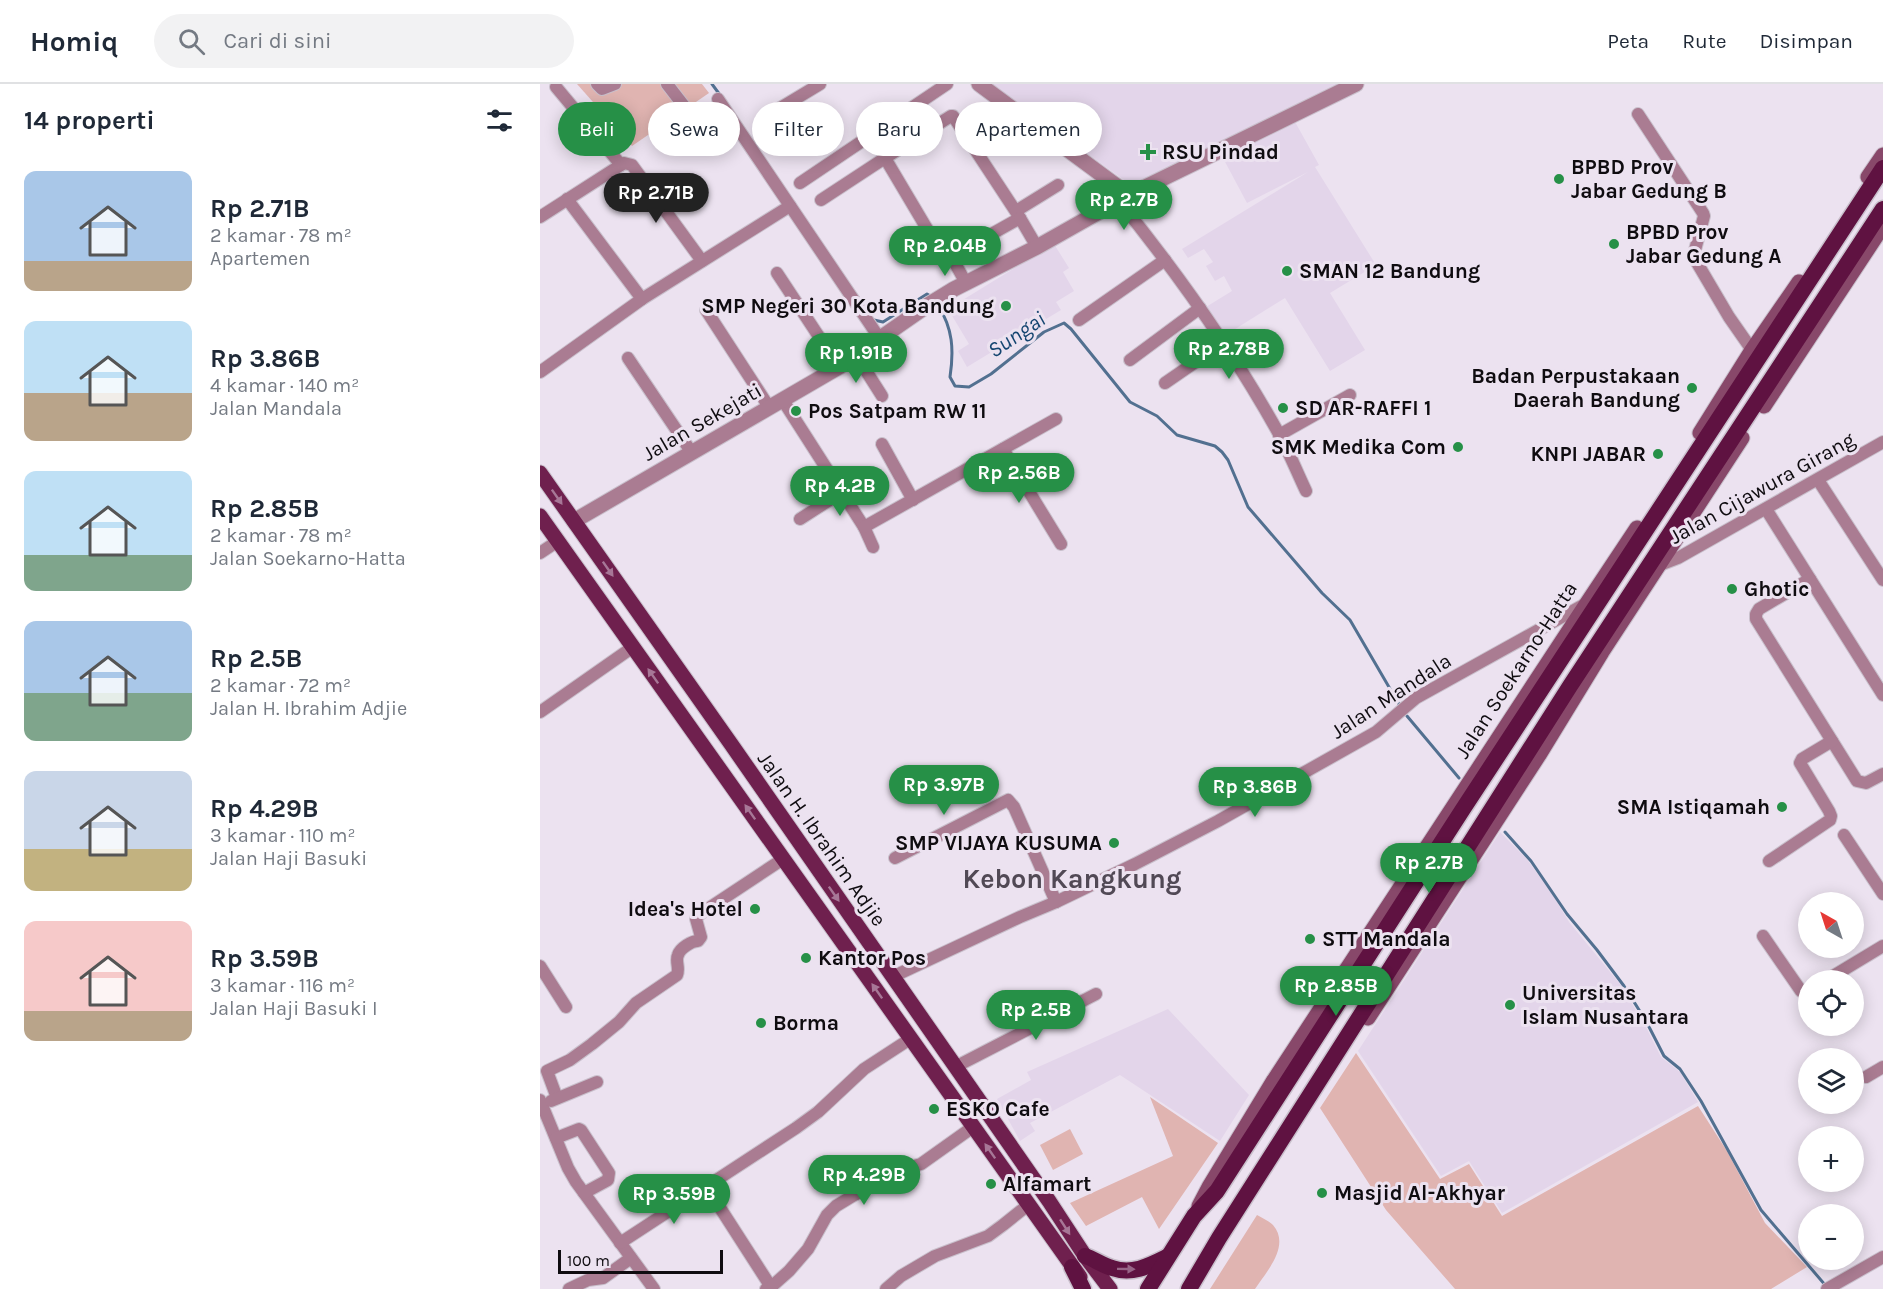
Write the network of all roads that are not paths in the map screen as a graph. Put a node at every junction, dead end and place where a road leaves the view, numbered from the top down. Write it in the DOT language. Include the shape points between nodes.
graph roads {
  1 [pos="597,84"];
  2 [pos="615,84"];
  3 [pos="667,84"];
  4 [pos="820,84"];
  5 [pos="947,84"];
  6 [pos="979,84"];
  7 [pos="1356,84"];
  8 [pos="556,87"];
  9 [pos="718,99"];
  10 [pos="681,102"];
  11 [pos="790,102"];
  12 [pos="1638,114"];
  13 [pos="1883,155"];
  14 [pos="885,158"];
  15 [pos="621,165"];
  16 [pos="1883,168"];
  17 [pos="800,183"];
  18 [pos="1058,185"];
  19 [pos="1124,198"];
  20 [pos="567,199"];
  21 [pos="821,200"];
  22 [pos="790,206"];
  23 [pos="1883,209"];
  24 [pos="1018,215"];
  25 [pos="540,217"];
  26 [pos="1883,225"];
  27 [pos="1838,230"];
  28 [pos="1037,247"];
  29 [pos="951,256"];
  30 [pos="1165,260"];
  31 [pos="702,261"];
  32 [pos="777,273"];
  33 [pos="966,284"];
  34 [pos="642,299"];
  35 [pos="1200,308"];
  36 [pos="706,310"];
  37 [pos="1079,320"];
  38 [pos="880,339"];
  39 [pos="1223,344"];
  40 [pos="1752,350"];
  41 [pos="856,355"];
  42 [pos="628,358"];
  43 [pos="1130,360"];
  44 [pos="838,366"];
  45 [pos="540,372"];
  46 [pos="1165,383"];
  47 [pos="1350,395"];
  48 [pos="882,396"];
  49 [pos="782,399"];
  50 [pos="769,408"];
  51 [pos="1056,419"];
  52 [pos="1280,435"];
  53 [pos="1883,442"];
  54 [pos="882,444"];
  55 [pos="1003,449"];
  56 [pos="692,453"];
  57 [pos="540,473"];
  58 [pos="1818,480"];
  59 [pos="1306,491"];
  60 [pos="842,492"];
  61 [pos="913,500"];
  62 [pos="1658,504"];
  63 [pos="1766,509"];
  64 [pos="540,516"];
  65 [pos="800,519"];
  66 [pos="574,521"];
  67 [pos="864,527"];
  68 [pos="558,542"];
  69 [pos="1061,544"];
  70 [pos="873,547"];
  71 [pos="540,553"];
  72 [pos="1659,565"];
  73 [pos="1810,579"];
  74 [pos="1883,580"];
  75 [pos="1587,603"];
  76 [pos="633,647"];
  77 [pos="1883,695"];
  78 [pos="540,712"];
  79 [pos="1832,741"];
  80 [pos="1883,774"];
  81 [pos="1844,835"];
  82 [pos="801,846"];
  83 [pos="895,858"];
  84 [pos="783,860"];
  85 [pos="1769,861"];
  86 [pos="1883,894"];
  87 [pos="1056,902"];
  88 [pos="1763,936"];
  89 [pos="1883,946"];
  90 [pos="540,966"];
  91 [pos="1844,970"];
  92 [pos="892,977"];
  93 [pos="1798,987"];
  94 [pos="1096,993"];
  95 [pos="566,1007"];
  96 [pos="910,1039"];
  97 [pos="1883,1066"];
  98 [pos="955,1067"];
  99 [pos="1866,1077"];
  100 [pos="597,1082"];
  101 [pos="557,1098"];
  102 [pos="541,1103"];
  103 [pos="973,1127"];
  104 [pos="556,1138"];
  105 [pos="844,1169"];
  106 [pos="706,1186"];
  107 [pos="584,1193"];
  108 [pos="856,1194"];
  109 [pos="1028,1205"];
  110 [pos="1194,1216"];
  111 [pos="1219,1238"];
  112 [pos="620,1243"];
  113 [pos="1167,1257"];
  114 [pos="1883,1257"];
  115 [pos="631,1258"];
  116 [pos="1078,1261"];
  117 [pos="1191,1285"];
  118 [pos="1833,1287"];
  119 [pos="768,1288"];
  120 [pos="570,1289"];
  121 [pos="654,1289"];
  122 [pos="886,1289"];
  123 [pos="1083,1289"];
  124 [pos="1089,1289"];
  125 [pos="1110,1289"];
  126 [pos="1148,1289"];
  1 -- 2 [label="street" via="602,89"];
  3 -- 10 [label="street"];
  4 -- 11 [label="street"];
  5 -- 17 [label="street"];
  6 -- 19 [label="street"];
  7 -- 19 [label="street, Jalan Sekejati"];
  8 -- 15 [label="street"];
  9 -- 22 [label="street"];
  12 -- 40 [label="street" via="1703,213 1696,261"];
  13 -- 27 [label="main road, Jalan Soekarno-Hatta"];
  14 -- 21 [label="street"];
  14 -- 24 [label="street" via="953,116"];
  14 -- 29 [label="street" via="942,253"];
  15 -- 20 [label="street"];
  15 -- 31 [label="street" via="632,165"];
  16 -- 27 [label="highway, Jalan Soekarno-Hatta"];
  18 -- 24 [label="street"];
  19 -- 28 [label="street, Jalan Sekejati"];
  19 -- 30 [label="street"];
  20 -- 25 [label="street"];
  20 -- 34 [label="street"];
  22 -- 31 [label="street"];
  22 -- 38 [label="street"];
  23 -- 111 [label="highway" via="1570,686"];
  24 -- 28 [label="street"];
  24 -- 29 [label="street"];
  26 -- 72 [label="main road"];
  27 -- 40 [label="main road, Jalan Soekarno-Hatta"];
  27 -- 62 [label="highway, Jalan Soekarno-Hatta"];
  28 -- 33 [label="street, Jalan Sekejati"];
  29 -- 33 [label="street"];
  30 -- 35 [label="street"];
  30 -- 37 [label="street"];
  31 -- 34 [label="street"];
  32 -- 44 [label="street"];
  33 -- 38 [label="street, Jalan Sekejati"];
  34 -- 45 [label="street"];
  35 -- 39 [label="street"];
  35 -- 43 [label="street"];
  36 -- 50 [label="street"];
  38 -- 41 [label="street, Jalan Sekejati"];
  39 -- 46 [label="street"];
  39 -- 52 [label="street"];
  40 -- 62 [label="main road, Jalan Soekarno-Hatta"];
  41 -- 44 [label="street, Jalan Sekejati"];
  41 -- 48 [label="street"];
  42 -- 56 [label="street"];
  44 -- 49 [label="street, Jalan Sekejati"];
  47 -- 52 [label="street"];
  49 -- 50 [label="street, Jalan Sekejati"];
  49 -- 60 [label="street"];
  50 -- 56 [label="street, Jalan Sekejati"];
  51 -- 55 [label="street"];
  52 -- 59 [label="street"];
  53 -- 58 [label="street, Jalan Cijawura Girang"];
  54 -- 61 [label="street"];
  55 -- 61 [label="street"];
  55 -- 69 [label="street"];
  56 -- 66 [label="street, Jalan Sekejati"];
  57 -- 66 [label="main road, Jalan H. Ibrahim Adjie, one-way"];
  58 -- 63 [label="street, Jalan Cijawura Girang"];
  58 -- 74 [label="street"];
  60 -- 65 [label="street"];
  60 -- 67 [label="street"];
  61 -- 67 [label="street"];
  62 -- 75 [label="main road, Jalan Soekarno-Hatta"];
  62 -- 110 [label="highway, Jalan Soekarno-Hatta" via="1224,1181"];
  63 -- 72 [label="street, Jalan Cijawura Girang"];
  63 -- 73 [label="street"];
  64 -- 68 [label="main road, Jalan H. Ibrahim Adjie"];
  66 -- 82 [label="main road, Jalan H. Ibrahim Adjie, one-way"];
  67 -- 70 [label="street"];
  68 -- 71 [label="street"];
  68 -- 76 [label="main road, Jalan H. Ibrahim Adjie"];
  72 -- 111 [label="main road" via="1242,1214"];
  73 -- 77 [label="street"];
  73 -- 79 [label="street" via="1759,609 1756,616"];
  75 -- 87 [label="street, Jalan Mandala" via="1416,698 1376,732 1339,754 1218,821"];
  75 -- 110 [label="main road, Jalan Soekarno-Hatta" via="1274,1080"];
  76 -- 78 [label="street"];
  84 -- 76 [label="main road, Jalan H. Ibrahim Adjie, one-way"];
  79 -- 80 [label="street" via="1857,781 1866,783"];
  79 -- 85 [label="street" via="1800,763 1829,811 1830,820"];
  81 -- 86 [label="street"];
  82 -- 84 [label="main road"];
  82 -- 92 [label="main road, Jalan H. Ibrahim Adjie, one-way"];
  83 -- 87 [label="street" via="1008,800"];
  96 -- 84 [label="main road, Jalan H. Ibrahim Adjie, one-way"];
  84 -- 101 [label="street" via="696,918 701,937 679,952 677,975 636,1003 592,1044 547,1071"];
  87 -- 92 [label="street, Jalan Mandala"];
  88 -- 93 [label="street"];
  89 -- 91 [label="street"];
  90 -- 95 [label="street"];
  92 -- 98 [label="main road, Jalan H. Ibrahim Adjie"];
  94 -- 98 [label="street"];
  96 -- 103 [label="main road, Jalan H. Ibrahim Adjie"];
  96 -- 106 [label="street" via="864,1069 818,1112"];
  97 -- 99 [label="street"];
  98 -- 116 [label="main road, Jalan H. Ibrahim Adjie, one-way" via="1049,1201"];
  100 -- 101 [label="street"];
  101 -- 102 [label="street"];
  102 -- 104 [label="street"];
  103 -- 108 [label="street" via="921,1164 892,1172"];
  109 -- 103 [label="main road, Jalan H. Ibrahim Adjie, one-way"];
  104 -- 107 [label="street"];
  104 -- 107 [label="street" via="581,1130 609,1173 608,1180"];
  105 -- 108 [label="street"];
  106 -- 112 [label="street"];
  106 -- 119 [label="street"];
  107 -- 112 [label="street"];
  108 -- 119 [label="street" via="827,1215 808,1249"];
  109 -- 116 [label="main road, Jalan H. Ibrahim Adjie"];
  109 -- 122 [label="street" via="988,1236 935,1256"];
  110 -- 113 [label="highway, Jalan Soekarno-Hatta"];
  111 -- 117 [label="highway"];
  112 -- 115 [label="street"];
  116 -- 113 [label="highway, one-way" via="1125,1271 1147,1267"];
  113 -- 126 [label="highway, Jalan Soekarno-Hatta"];
  114 -- 118 [label="street"];
  115 -- 120 [label="street" via="603,1278"];
  115 -- 121 [label="street"];
  116 -- 123 [label="highway"];
  116 -- 124 [label="main road, Jalan H. Ibrahim Adjie"];
  116 -- 125 [label="main road, Jalan H. Ibrahim Adjie"];
}
